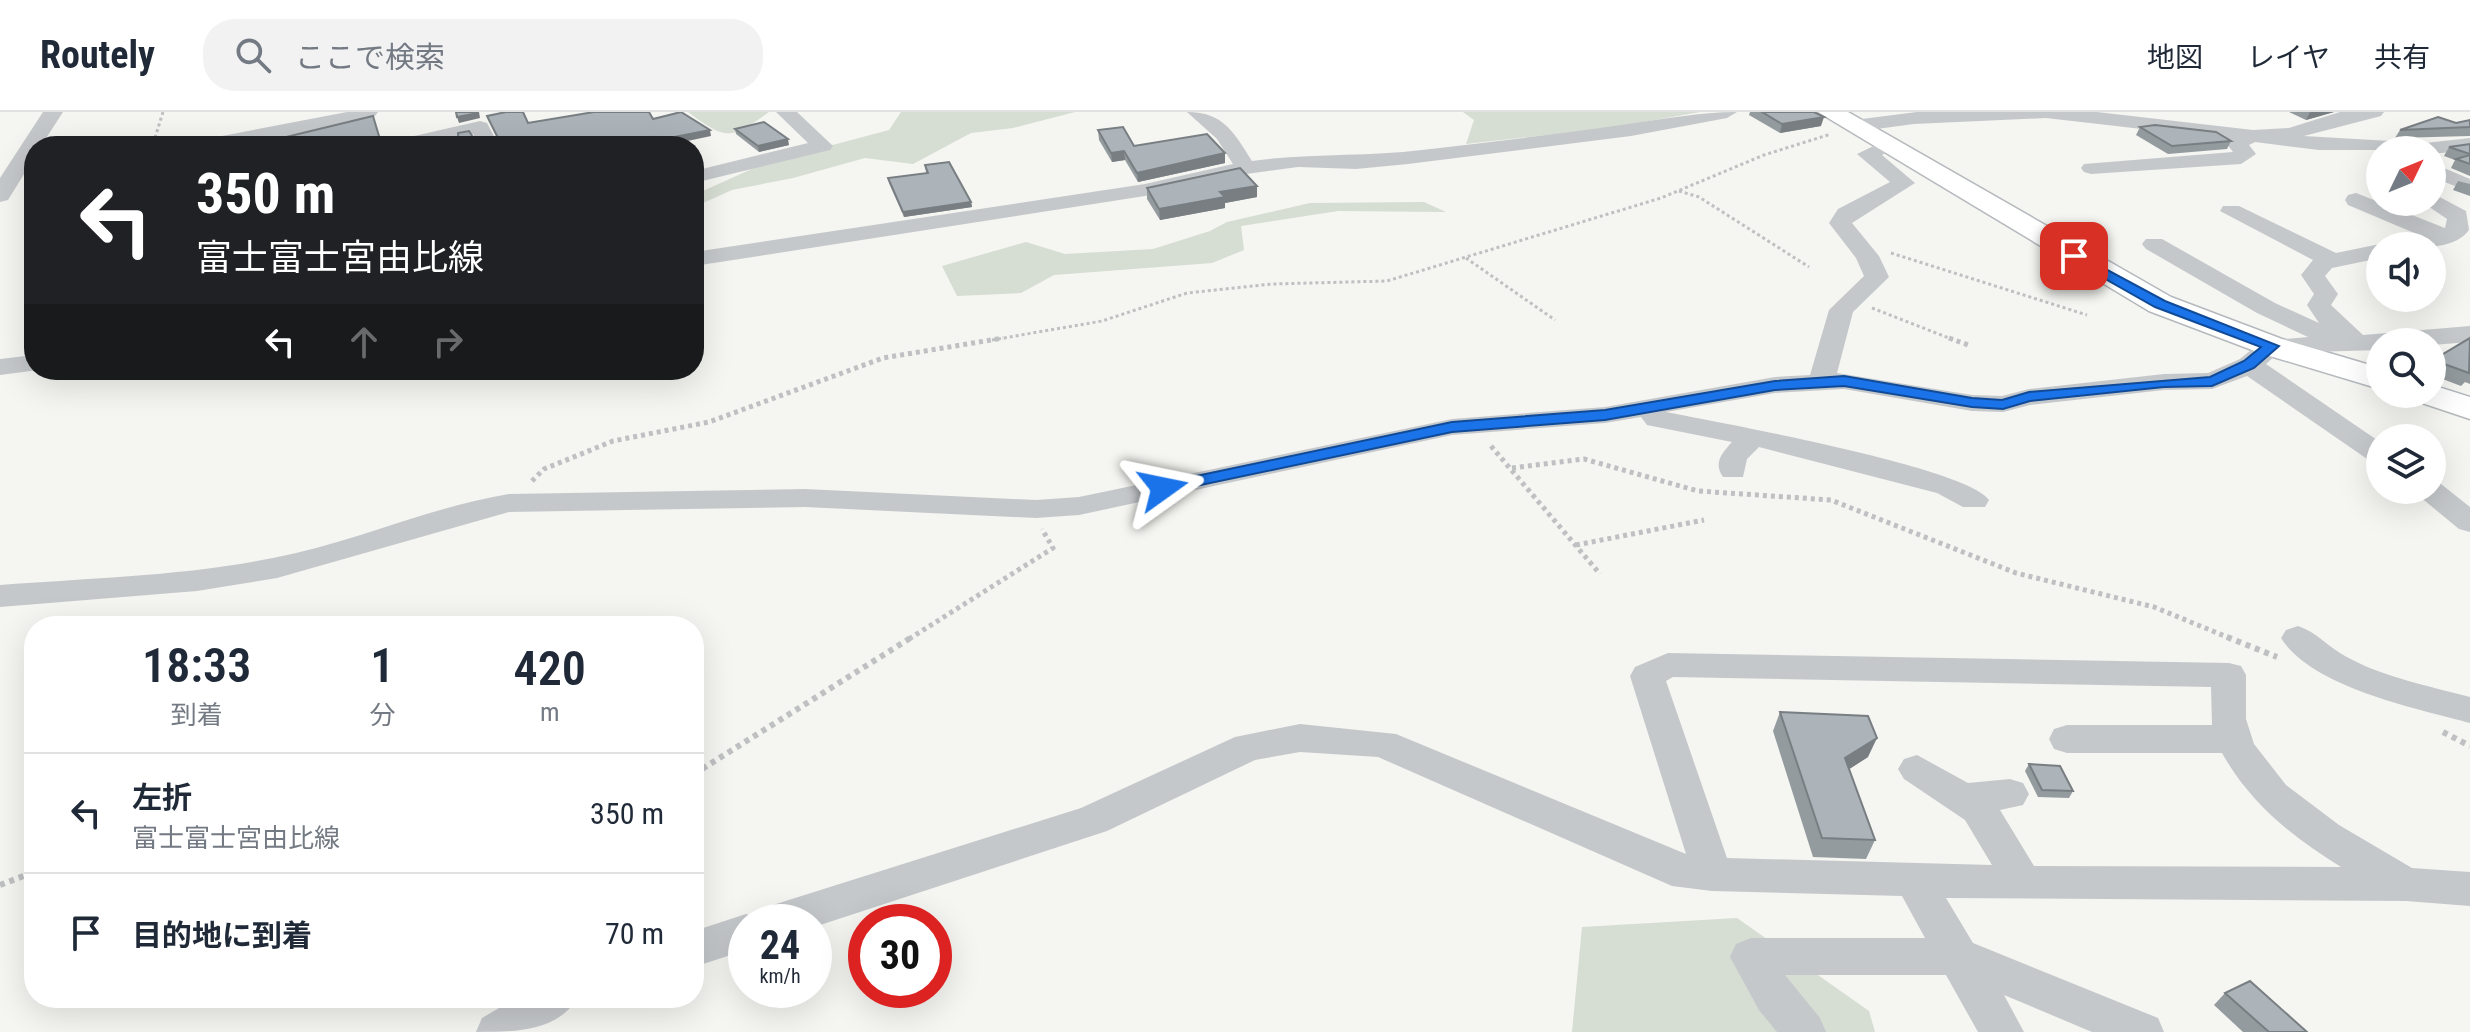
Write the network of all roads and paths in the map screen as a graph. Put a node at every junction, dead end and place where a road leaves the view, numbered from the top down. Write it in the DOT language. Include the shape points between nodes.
graph roads {
  1 [pos="53,112"];
  2 [pos="163,112"];
  3 [pos="368,112"];
  4 [pos="786,112"];
  5 [pos="1197,112"];
  6 [pos="1727,112"];
  7 [pos="2374,112"];
  8 [pos="2024,113"];
  9 [pos="1842,119"];
  10 [pos="2336,119"];
  11 [pos="38,136"];
  12 [pos="156,136"];
  13 [pos="258,136"];
  14 [pos="440,136"];
  15 [pos="484,136"];
  16 [pos="2253,136"];
  17 [pos="2366,136"];
  18 [pos="2056,137"];
  19 [pos="2341,144"];
  20 [pos="2470,144"];
  21 [pos="1886,146"];
  22 [pos="2366,146"];
  23 [pos="2446,147"];
  24 [pos="24,158"];
  25 [pos="2366,159"];
  26 [pos="1246,168"];
  27 [pos="2091,168"];
  28 [pos="704,175"];
  29 [pos="2446,176"];
  30 [pos="24,183"];
  31 [pos="2467,186"];
  32 [pos="1678,190"];
  33 [pos="3,191"];
  34 [pos="2356,200"];
  35 [pos="2446,209"];
  36 [pos="2231,211"];
  37 [pos="2448,236"];
  38 [pos="1852,241"];
  39 [pos="2154,244"];
  40 [pos="2366,254"];
  41 [pos="704,257"];
  42 [pos="1465,257"];
  43 [pos="2333,261"];
  44 [pos="1809,267"];
  45 [pos="1853,301"];
  46 [pos="2319,305"];
  47 [pos="2273,311"];
  48 [pos="2087,315"];
  49 [pos="1555,320"];
  50 [pos="2470,334"];
  51 [pos="2365,342"];
  52 [pos="1971,346"];
  53 [pos="2260,355"];
  54 [pos="24,364"];
  55 [pos="0,367"];
  56 [pos="2366,376"];
  57 [pos="1822,380"];
  58 [pos="2446,400"];
  59 [pos="1647,406"];
  60 [pos="2470,409"];
  61 [pos="1471,425"];
  62 [pos="1753,436"];
  63 [pos="2366,443"];
  64 [pos="1512,468"];
  65 [pos="1733,471"];
  66 [pos="1974,500"];
  67 [pos="509,503"];
  68 [pos="2446,503"];
  69 [pos="1036,509"];
  70 [pos="1704,520"];
  71 [pos="2470,522"];
  72 [pos="1576,545"];
  73 [pos="1600,574"];
  74 [pos="0,596"];
  75 [pos="2295,651"];
  76 [pos="2470,710"];
  77 [pos="2429,724"];
  78 [pos="2067,739"];
  79 [pos="2237,739"];
  80 [pos="2470,746"];
  81 [pos="704,768"];
  82 [pos="1917,769"];
  83 [pos="2010,794"];
  84 [pos="1962,798"];
  85 [pos="1712,874"];
  86 [pos="24,876"];
  87 [pos="1914,880"];
  88 [pos="2023,883"];
  89 [pos="2406,884"];
  90 [pos="0,885"];
  91 [pos="2470,889"];
  92 [pos="832,904"];
  93 [pos="728,938"];
  94 [pos="704,946"];
  95 [pos="1958,956"];
  96 [pos="538,1008"];
  97 [pos="498,1032"];
  98 [pos="1804,1032"];
  99 [pos="2002,1032"];
  100 [pos="2142,1032"];
  1 -- 11 [label="street"];
  2 -- 12 [label="path"];
  3 -- 13 [label="street"];
  4 -- 28 [label="street" via="823,146"];
  5 -- 26 [label="street" via="1225,135"];
  6 -- 26 [label="street" via="1631,130 1408,158"];
  7 -- 10 [label="street"];
  8 -- 9 [label="street"];
  8 -- 16 [label="street"];
  8 -- 18 [label="street"];
  9 -- 21 [label="main road"];
  9 -- 32 [label="path"];
  10 -- 16 [label="street" via="2291,134"];
  10 -- 17 [label="street"];
  14 -- 15 [label="street" via="480,127"];
  16 -- 19 [label="street"];
  16 -- 27 [label="street" via="2236,143 2246,154 2241,158"];
  19 -- 22 [label="street"];
  19 -- 25 [label="street"];
  20 -- 23 [label="street"];
  21 -- 38 [label="street" via="1867,154 1904,183 1846,214 1840,223"];
  21 -- 53 [label="main road" via="2128,288"];
  24 -- 33 [label="street"];
  26 -- 41 [label="street" via="1145,190"];
  29 -- 31 [label="street"];
  30 -- 33 [label="street"];
  32 -- 42 [label="path"];
  32 -- 44 [label="path" via="1699,197"];
  34 -- 37 [label="street"];
  35 -- 37 [label="street" via="2458,216 2458,230"];
  36 -- 43 [label="street"];
  38 -- 45 [label="street" via="1877,277"];
  38 -- 48 [label="path"];
  39 -- 47 [label="street"];
  40 -- 43 [label="street"];
  42 -- 49 [label="path"];
  42 -- 67 [label="path" via="1387,281 1187,293 1102,321 883,358 709,422 613,441 544,469"];
  43 -- 46 [label="street" via="2313,275 2326,294"];
  45 -- 52 [label="path"];
  45 -- 57 [label="street" via="1841,310"];
  46 -- 47 [label="street"];
  46 -- 51 [label="street" via="2331,322"];
  47 -- 51 [label="street"];
  50 -- 51 [label="street"];
  51 -- 53 [label="street"];
  53 -- 56 [label="main road"];
  53 -- 57 [label="street" via="2212,381 2164,382 2003,404"];
  53 -- 63 [label="street"];
  54 -- 55 [label="street"];
  57 -- 59 [label="street"];
  58 -- 60 [label="main road"];
  59 -- 61 [label="street" via="1605,415"];
  59 -- 62 [label="street" via="1657,419"];
  61 -- 64 [label="path"];
  61 -- 69 [label="street" via="1079,506"];
  62 -- 65 [label="street" via="1733,458"];
  62 -- 66 [label="street" via="1947,487"];
  64 -- 72 [label="path"];
  64 -- 75 [label="path" via="1584,459 1698,491 1831,500 2016,573 2154,607"];
  67 -- 69 [label="street" via="805,498"];
  67 -- 74 [label="street" via="277,568"];
  68 -- 71 [label="street"];
  69 -- 81 [label="path" via="1053,548"];
  70 -- 72 [label="path"];
  72 -- 73 [label="path"];
  75 -- 76 [label="street" via="2410,694"];
  77 -- 80 [label="path"];
  78 -- 79 [label="street"];
  79 -- 85 [label="street" via="2228,720 2229,675 1668,665 1647,676"];
  79 -- 89 [label="street" via="2272,798"];
  82 -- 84 [label="street"];
  83 -- 84 [label="street"];
  84 -- 88 [label="street" via="1979,809"];
  85 -- 87 [label="street"];
  85 -- 92 [label="street" via="1672,869 1383,744 1300,738 1248,747 1093,820"];
  86 -- 90 [label="path"];
  87 -- 88 [label="street"];
  87 -- 95 [label="street"];
  88 -- 89 [label="street"];
  89 -- 91 [label="street"];
  93 -- 94 [label="street"];
  95 -- 98 [label="street" via="1751,957"];
  95 -- 99 [label="street"];
  95 -- 100 [label="street"];
  96 -- 97 [label="street"];
}
